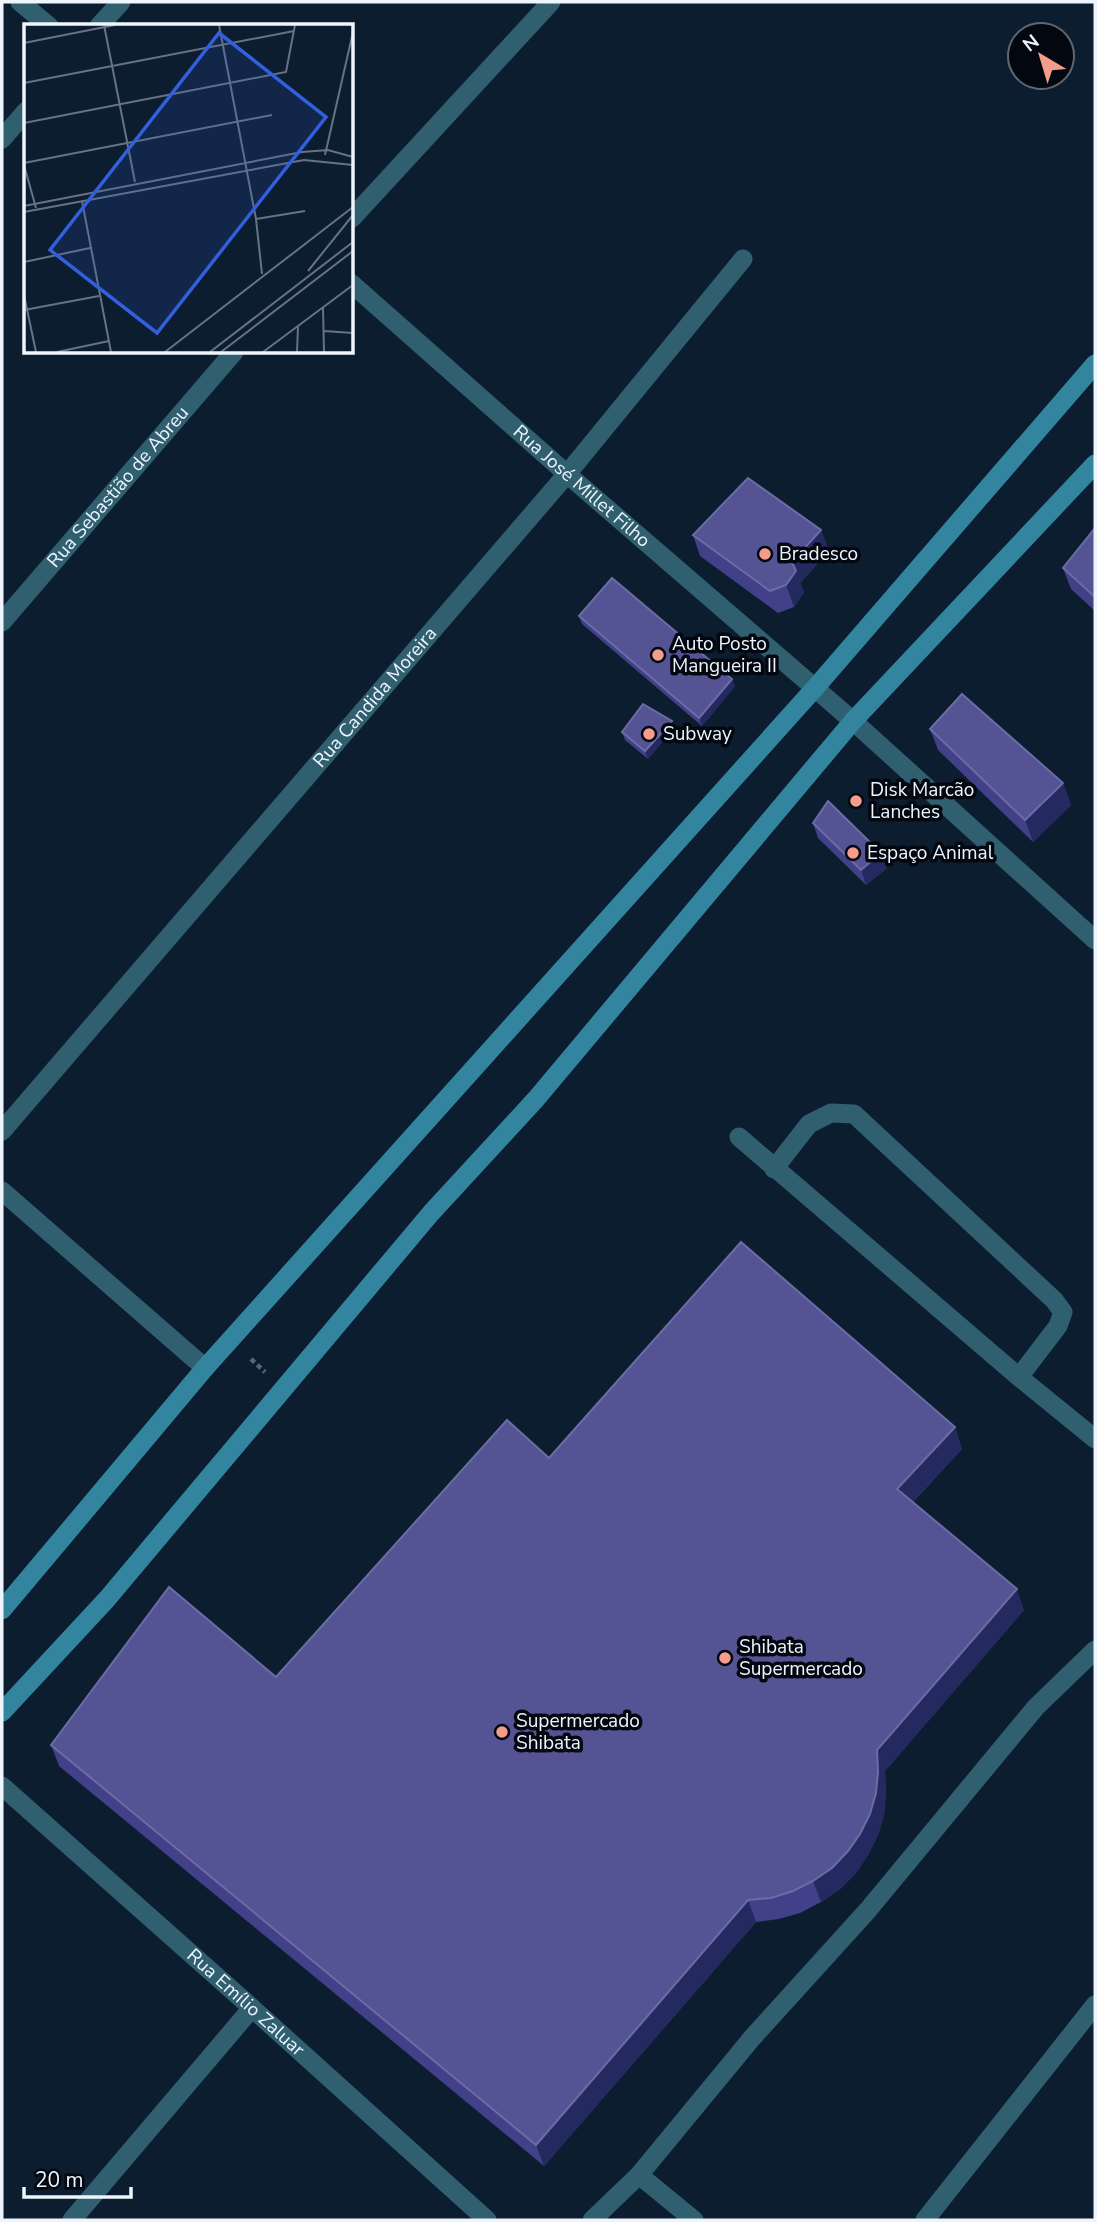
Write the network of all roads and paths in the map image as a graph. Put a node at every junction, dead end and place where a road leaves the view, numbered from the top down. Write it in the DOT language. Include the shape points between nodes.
graph roads {
  1 [pos="20,2"];
  2 [pos="121,2"];
  3 [pos="551,2"];
  4 [pos="47,24"];
  5 [pos="101,24"];
  6 [pos="24,113"];
  7 [pos="2,139"];
  8 [pos="354,216"];
  9 [pos="743,259"];
  10 [pos="354,286"];
  11 [pos="232,354"];
  12 [pos="1095,365"];
  13 [pos="1095,464"];
  14 [pos="567,474"];
  15 [pos="2,622"];
  16 [pos="815,688"];
  17 [pos="853,721"];
  18 [pos="1095,940"];
  19 [pos="2,1130"];
  20 [pos="739,1138"];
  21 [pos="774,1169"];
  22 [pos="2,1191"];
  23 [pos="230,1340"];
  24 [pos="205,1368"];
  25 [pos="1019,1377"];
  26 [pos="283,1390"];
  27 [pos="1095,1439"];
  28 [pos="2,1611"];
  29 [pos="1095,1650"];
  30 [pos="2,1712"];
  31 [pos="2,1786"];
  32 [pos="1095,2005"];
  33 [pos="253,2008"];
  34 [pos="639,2175"];
  35 [pos="72,2220"];
  36 [pos="487,2220"];
  37 [pos="592,2220"];
  38 [pos="694,2220"];
  39 [pos="925,2220"];
  1 -- 4 [label="street"];
  2 -- 5 [label="street"];
  3 -- 8 [label="street"];
  6 -- 7 [label="street"];
  9 -- 14 [label="street, Rua Candida Moreira"];
  10 -- 14 [label="street, Rua José Millet Filho"];
  11 -- 15 [label="street, Rua Sebastião de Abreu"];
  12 -- 16 [label="main road"];
  13 -- 17 [label="main road"];
  14 -- 16 [label="street, Rua José Millet Filho"];
  14 -- 19 [label="street, Rua Candida Moreira"];
  16 -- 17 [label="street, Rua José Millet Filho"];
  16 -- 23 [label="main road"];
  17 -- 18 [label="street, Rua José Millet Filho"];
  17 -- 26 [label="main road" via="536,1099 432,1213"];
  20 -- 21 [label="street"];
  21 -- 25 [label="street"];
  21 -- 25 [label="street" via="809,1125 831,1113 854,1114 1063,1312 1058,1326"];
  22 -- 24 [label="street"];
  23 -- 24 [label="main road"];
  23 -- 26 [label="path"];
  24 -- 28 [label="main road"];
  25 -- 27 [label="street"];
  26 -- 30 [label="main road" via="107,1599"];
  29 -- 34 [label="street" via="1036,1707 869,1910 752,2038"];
  31 -- 33 [label="street, Rua Emílio Zaluar"];
  32 -- 39 [label="street"];
  33 -- 35 [label="street"];
  33 -- 36 [label="street, Rua Emílio Zaluar"];
  34 -- 37 [label="street"];
  34 -- 38 [label="street"];
}
